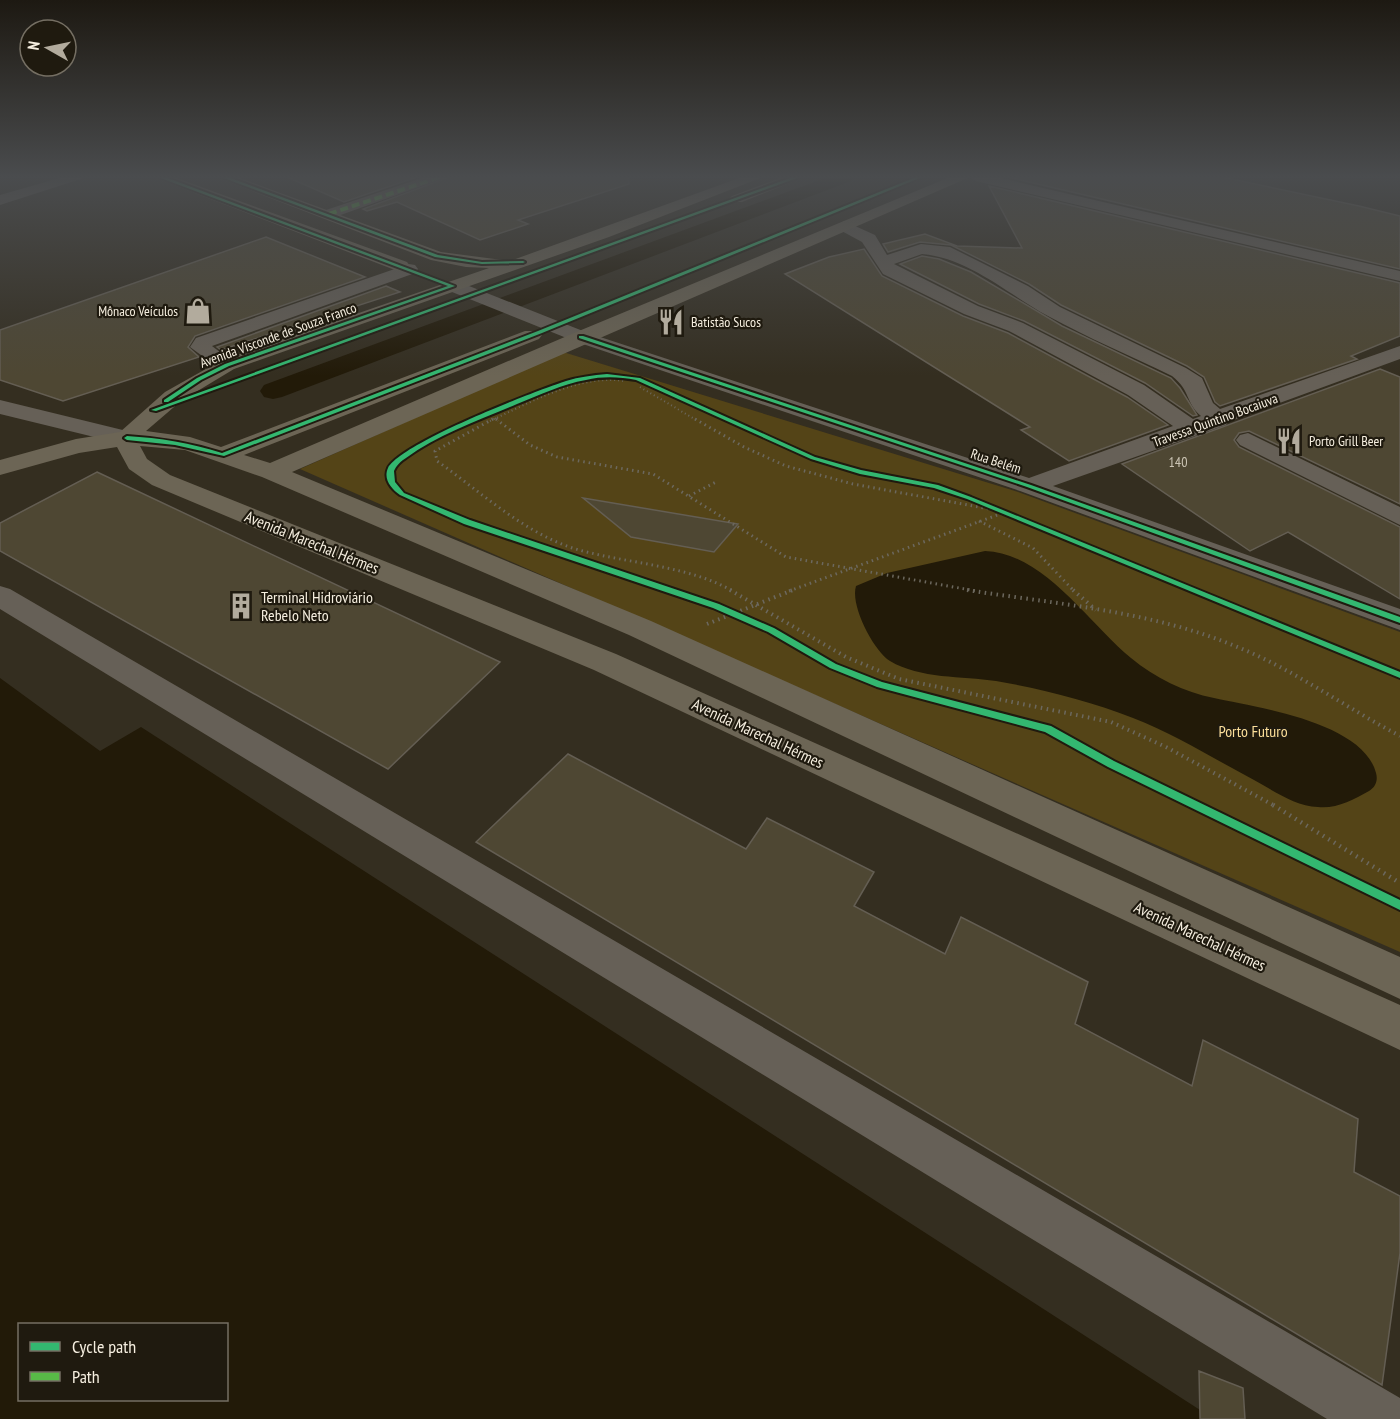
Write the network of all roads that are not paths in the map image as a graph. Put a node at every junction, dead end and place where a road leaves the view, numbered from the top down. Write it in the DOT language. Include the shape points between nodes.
graph roads {
  1 [pos="339,243"];
  2 [pos="404,243"];
  3 [pos="574,243"];
  4 [pos="621,243"];
  5 [pos="758,243"];
  6 [pos="803,243"];
  7 [pos="872,243"];
  8 [pos="1260,243"];
  9 [pos="523,262"];
  10 [pos="884,262"];
  11 [pos="409,269"];
  12 [pos="1400,276"];
  13 [pos="453,286"];
  14 [pos="483,297"];
  15 [pos="553,327"];
  16 [pos="581,337"];
  17 [pos="1400,352"];
  18 [pos="227,365"];
  19 [pos="0,406"];
  20 [pos="154,410"];
  21 [pos="1218,420"];
  22 [pos="1192,429"];
  23 [pos="128,438"];
  24 [pos="1248,440"];
  25 [pos="222,454"];
  26 [pos="0,468"];
  27 [pos="271,472"];
  28 [pos="1029,486"];
  29 [pos="1400,517"];
  30 [pos="0,596"];
  31 [pos="1400,620"];
  32 [pos="640,628"];
  33 [pos="605,662"];
  34 [pos="1400,978"];
  35 [pos="1400,1028"];
  36 [pos="1381,1419"];
  1 -- 11 [label="main road"];
  2 -- 9 [label="main road" via="437,256 474,262"];
  3 -- 9 [label="main road, Avenida Visconde de Souza Franco"];
  4 -- 14 [label="main road, Avenida Visconde de Souza Franco"];
  5 -- 15 [label="main road"];
  6 -- 16 [label="main road"];
  7 -- 10 [label="street"];
  8 -- 12 [label="street"];
  9 -- 13 [label="main road, Avenida Visconde de Souza Franco"];
  10 -- 21 [label="street" via="921,249 944,251 1022,290 1053,311 1179,372 1194,383 1203,406"];
  10 -- 22 [label="street" via="888,270 971,310 1009,323 1136,390"];
  11 -- 13 [label="main road"];
  11 -- 18 [label="street" via="203,342 200,347"];
  13 -- 14 [label="street, Rua Belém"];
  13 -- 18 [label="main road, Avenida Visconde de Souza Franco"];
  14 -- 15 [label="street, Rua Belém"];
  14 -- 20 [label="main road, Avenida Visconde de Souza Franco"];
  15 -- 16 [label="street, Rua Belém"];
  15 -- 25 [label="main road"];
  16 -- 27 [label="main road"];
  16 -- 28 [label="street, Rua Belém"];
  17 -- 21 [label="street, Travessa Quintino Bocaiuva"];
  18 -- 20 [label="main road, Avenida Visconde de Souza Franco" via="176,392"];
  19 -- 23 [label="street"];
  20 -- 23 [label="main road"];
  21 -- 22 [label="street, Travessa Quintino Bocaiuva"];
  22 -- 28 [label="street, Travessa Quintino Bocaiuva"];
  23 -- 25 [label="main road" via="164,439"];
  23 -- 26 [label="main road" via="76,446"];
  23 -- 33 [label="main road, Avenida Marechal Hérmes" via="133,459 145,472 161,480"];
  24 -- 29 [label="street"];
  25 -- 27 [label="main road"];
  27 -- 32 [label="main road"];
  28 -- 31 [label="street, Rua Belém"];
  30 -- 36 [label="street"];
  32 -- 33 [label="main road"];
  32 -- 34 [label="main road"];
  33 -- 35 [label="main road, Avenida Marechal Hérmes"];
}
